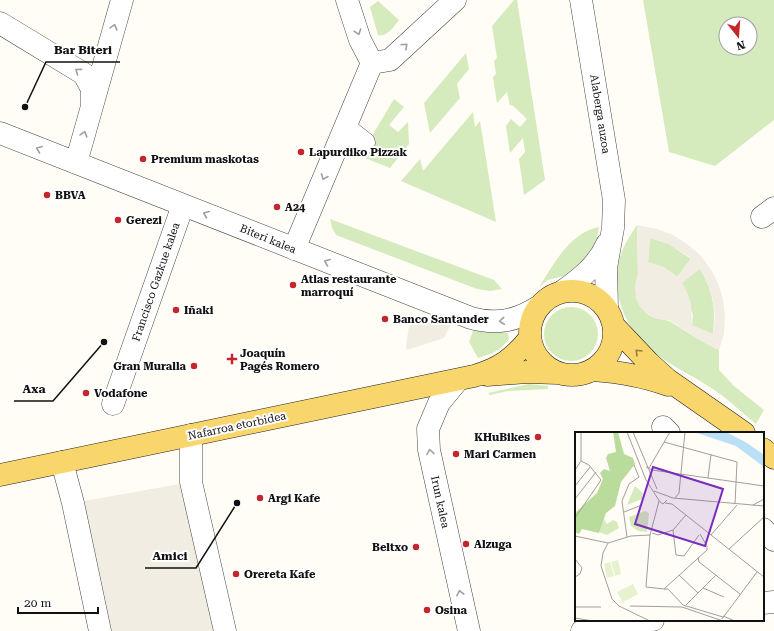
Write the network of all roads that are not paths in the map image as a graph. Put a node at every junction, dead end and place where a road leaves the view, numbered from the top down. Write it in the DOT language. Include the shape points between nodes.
graph roads {
  1 [pos="122,0"];
  2 [pos="347,0"];
  3 [pos="455,0"];
  4 [pos="581,0"];
  5 [pos="0,23"];
  6 [pos="372,63"];
  7 [pos="92,105"];
  8 [pos="345,128"];
  9 [pos="0,133"];
  10 [pos="364,144"];
  11 [pos="76,163"];
  12 [pos="184,205"];
  13 [pos="613,228"];
  14 [pos="294,249"];
  15 [pos="563,291"];
  16 [pos="538,307"];
  17 [pos="610,317"];
  18 [pos="529,339"];
  19 [pos="593,370"];
  20 [pos="557,373"];
  21 [pos="466,378"];
  22 [pos="689,395"];
  23 [pos="113,404"];
  24 [pos="743,432"];
  25 [pos="191,435"];
  26 [pos="764,450"];
  27 [pos="774,458"];
  28 [pos="62,462"];
  29 [pos="0,475"];
  30 [pos="764,530"];
  31 [pos="774,540"];
  32 [pos="646,621"];
  33 [pos="100,631"];
  34 [pos="225,631"];
  35 [pos="469,631"];
  36 [pos="582,631"];
  7 -- 1 [label="street, one-way"];
  2 -- 6 [label="street, one-way" via="360,40"];
  6 -- 3 [label="street, one-way" via="390,60"];
  4 -- 13 [label="street, Alaberga auzoa" via="614,200"];
  7 -- 5 [label="street, one-way" via="92,89 84,74"];
  6 -- 8 [label="street"];
  11 -- 7 [label="street, one-way"];
  8 -- 10 [label="street"];
  8 -- 14 [label="street, one-way"];
  11 -- 9 [label="street, Biteri kalea, one-way"];
  11 -- 12 [label="street, Biteri kalea"];
  14 -- 12 [label="street, Biteri kalea, one-way"];
  12 -- 23 [label="street, Francisco Gazkue kalea"];
  13 -- 15 [label="street, Alaberga auzoa" via="594,266 580,280"];
  13 -- 17 [label="street, Alaberga auzoa" via="606,268"];
  16 -- 14 [label="street, Biteri kalea, one-way" via="523,316 506,321 482,321"];
  15 -- 16 [label="main road" via="549,297"];
  15 -- 17 [label="main road" via="586,293 596,298"];
  16 -- 18 [label="main road" via="529,327"];
  17 -- 19 [label="main road" via="614,339 603,362"];
  22 -- 17 [label="main road, one-way" via="649,364"];
  18 -- 20 [label="main road" via="538,360"];
  18 -- 21 [label="main road, Nafarroa etorbidea" via="507,362 492,371"];
  19 -- 20 [label="main road" via="582,375 569,376"];
  19 -- 22 [label="main road" via="642,377"];
  20 -- 21 [label="main road, Nafarroa etorbidea" via="527,372"];
  21 -- 25 [label="main road, Nafarroa etorbidea"];
  35 -- 21 [label="street, Irun kalea, one-way" via="429,450 428,429 439,403"];
  22 -- 24 [label="main road"];
  25 -- 28 [label="main road, Nafarroa etorbidea"];
  25 -- 34 [label="street" via="191,482"];
  26 -- 27 [label="main road"];
  28 -- 29 [label="main road, Nafarroa etorbidea"];
  28 -- 33 [label="street"];
  30 -- 31 [label="street"];
  32 -- 36 [label="street"];
}
